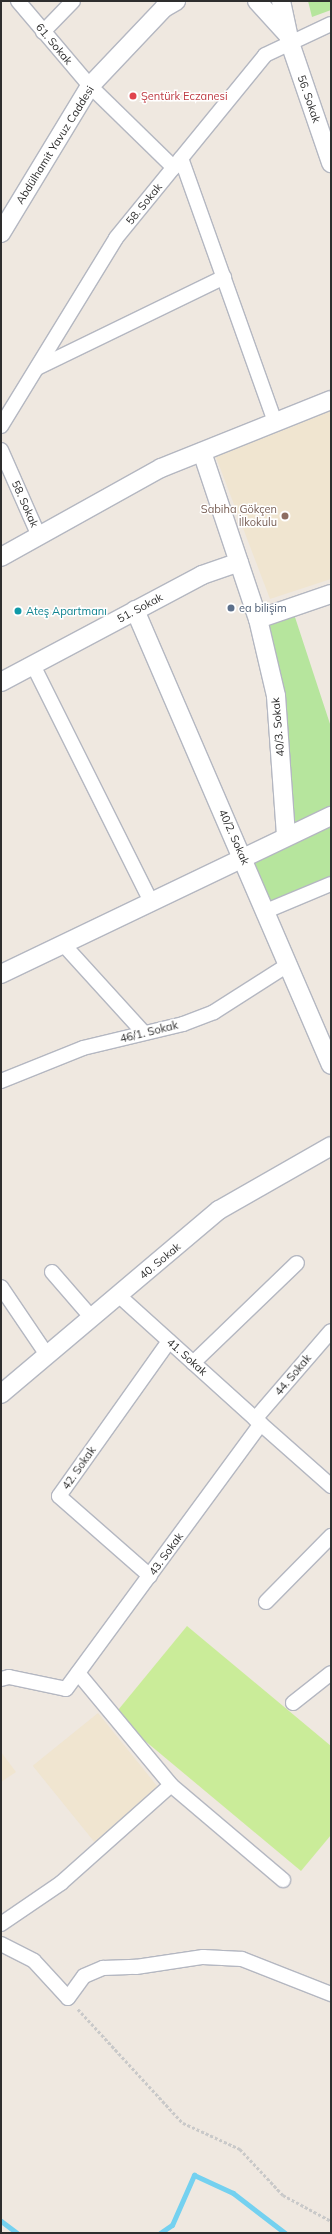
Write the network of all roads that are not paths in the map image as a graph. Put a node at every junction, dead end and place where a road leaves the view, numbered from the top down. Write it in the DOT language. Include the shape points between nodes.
graph roads {
  1 [pos="18,1"];
  2 [pos="73,1"];
  3 [pos="257,1"];
  4 [pos="281,1"];
  5 [pos="169,3"];
  6 [pos="331,24"];
  7 [pos="43,32"];
  8 [pos="288,39"];
  9 [pos="90,86"];
  10 [pos="177,163"];
  11 [pos="331,163"];
  12 [pos="1,233"];
  13 [pos="224,277"];
  14 [pos="37,368"];
  15 [pos="331,400"];
  16 [pos="275,422"];
  17 [pos="1,426"];
  18 [pos="1,450"];
  19 [pos="202,452"];
  20 [pos="40,536"];
  21 [pos="1,557"];
  22 [pos="239,562"];
  23 [pos="331,594"];
  24 [pos="135,610"];
  25 [pos="258,619"];
  26 [pos="33,665"];
  27 [pos="1,682"];
  28 [pos="331,816"];
  29 [pos="286,837"];
  30 [pos="244,857"];
  31 [pos="331,884"];
  32 [pos="151,902"];
  33 [pos="266,911"];
  34 [pos="63,944"];
  35 [pos="289,964"];
  36 [pos="1,974"];
  37 [pos="144,1033"];
  38 [pos="331,1065"];
  39 [pos="1,1081"];
  40 [pos="331,1146"];
  41 [pos="297,1263"];
  42 [pos="52,1272"];
  43 [pos="1,1287"];
  44 [pos="118,1295"];
  45 [pos="92,1318"];
  46 [pos="331,1331"];
  47 [pos="169,1341"];
  48 [pos="47,1355"];
  49 [pos="193,1363"];
  50 [pos="1,1394"];
  51 [pos="258,1422"];
  52 [pos="331,1486"];
  53 [pos="331,1536"];
  54 [pos="150,1576"];
  55 [pos="266,1602"];
  56 [pos="78,1673"];
  57 [pos="331,1673"];
  58 [pos="1,1679"];
  59 [pos="293,1703"];
  60 [pos="170,1785"];
  61 [pos="283,1880"];
  62 [pos="1,1924"];
  63 [pos="1,1944"];
  64 [pos="331,1994"];
  1 -- 7 [label="street, 61. Sokak"];
  2 -- 7 [label="street"];
  3 -- 8 [label="street, 56. Sokak"];
  4 -- 8 [label="street, 56. Sokak"];
  5 -- 9 [label="street, Abdülhamit Yavuz Caddesi"];
  6 -- 8 [label="street, 58. Sokak"];
  7 -- 9 [label="street, 61. Sokak"];
  8 -- 10 [label="street, 58. Sokak" via="265,55"];
  8 -- 11 [label="street, 56. Sokak"];
  9 -- 10 [label="street, 61. Sokak"];
  9 -- 12 [label="street, Abdülhamit Yavuz Caddesi"];
  10 -- 13 [label="street"];
  10 -- 14 [label="street, 58. Sokak" via="116,238"];
  13 -- 14 [label="street"];
  13 -- 16 [label="street"];
  14 -- 17 [label="street, 58. Sokak"];
  15 -- 16 [label="street"];
  16 -- 19 [label="street"];
  18 -- 20 [label="street, 58. Sokak"];
  19 -- 20 [label="street" via="161,468"];
  19 -- 22 [label="street, 40/3. Sokak"];
  20 -- 21 [label="street"];
  22 -- 24 [label="street, 51. Sokak" via="202,575"];
  22 -- 25 [label="street, 40/3. Sokak"];
  23 -- 25 [label="street"];
  24 -- 26 [label="street, 51. Sokak"];
  24 -- 30 [label="street, 40/2. Sokak"];
  25 -- 29 [label="street, 40/3. Sokak" via="276,696"];
  26 -- 27 [label="street, 51. Sokak"];
  26 -- 32 [label="street"];
  28 -- 29 [label="street"];
  29 -- 30 [label="street"];
  30 -- 32 [label="street"];
  30 -- 33 [label="street, 40/2. Sokak"];
  31 -- 33 [label="street"];
  32 -- 34 [label="street"];
  33 -- 35 [label="street, 40/2. Sokak"];
  34 -- 36 [label="street"];
  34 -- 37 [label="street"];
  35 -- 37 [label="street, 46/1. Sokak" via="214,1012"];
  35 -- 38 [label="street, 40/2. Sokak"];
  37 -- 39 [label="street, 46/1. Sokak" via="83,1048"];
  40 -- 44 [label="street, 40. Sokak" via="220,1210"];
  41 -- 49 [label="street"];
  42 -- 45 [label="street"];
  43 -- 48 [label="street"];
  44 -- 45 [label="street, 40. Sokak"];
  44 -- 47 [label="street, 41. Sokak"];
  45 -- 48 [label="street, 40. Sokak"];
  46 -- 51 [label="street, 44. Sokak"];
  47 -- 49 [label="street, 41. Sokak"];
  47 -- 54 [label="street, 42. Sokak" via="59,1496"];
  48 -- 50 [label="street, 40. Sokak"];
  49 -- 51 [label="street, 41. Sokak"];
  51 -- 52 [label="street, 41. Sokak"];
  51 -- 54 [label="street, 43. Sokak"];
  53 -- 55 [label="street"];
  54 -- 56 [label="street, 43. Sokak"];
  56 -- 58 [label="street, 43. Sokak" via="66,1689 9,1677"];
  56 -- 60 [label="street"];
  57 -- 59 [label="street"];
  60 -- 61 [label="street"];
  60 -- 62 [label="street" via="61,1883"];
  63 -- 64 [label="street" via="34,1961 68,1998 84,1976 103,1968 136,1967 203,1958 242,1959"];
}
